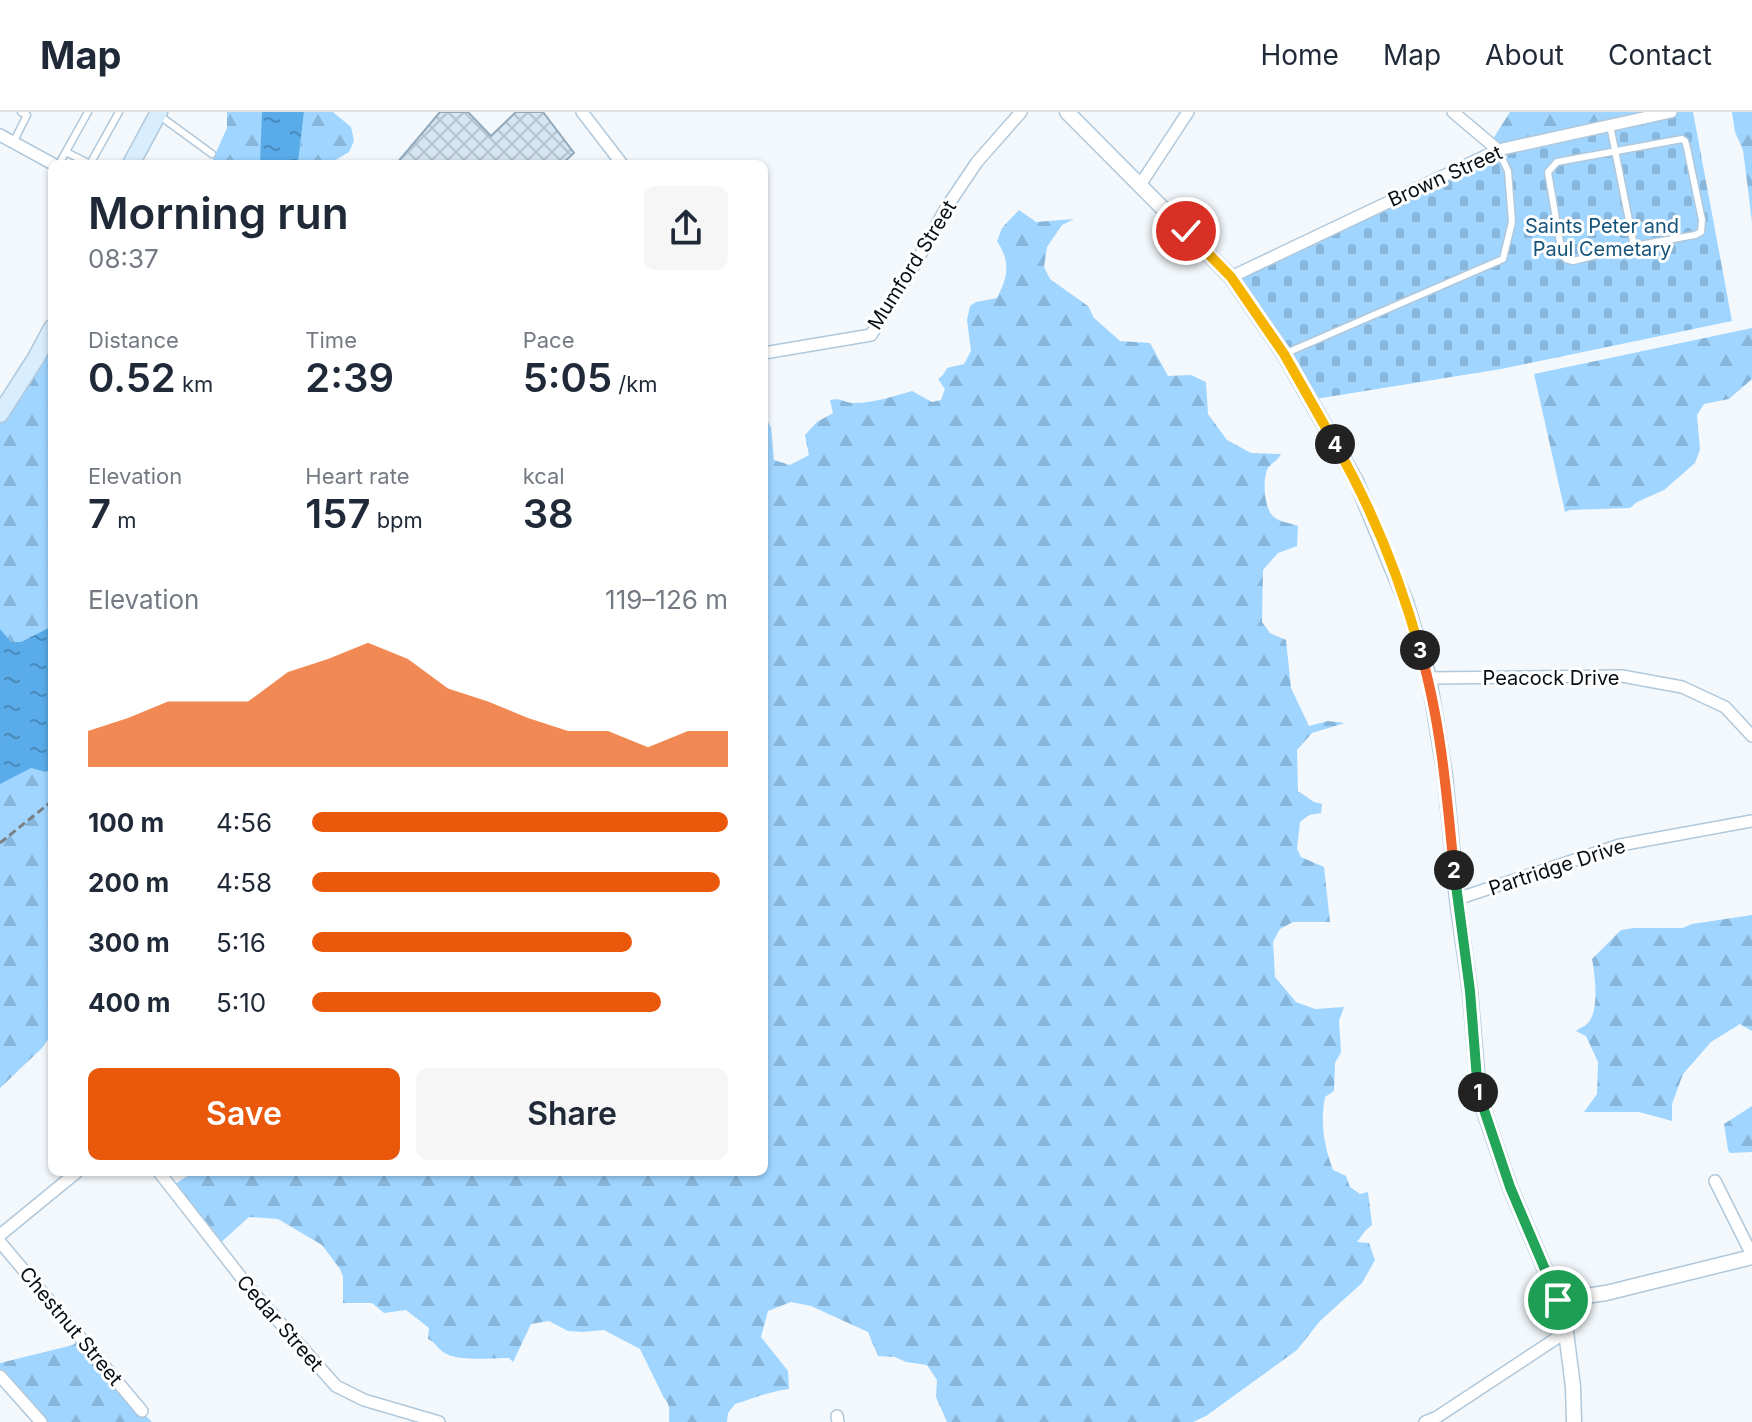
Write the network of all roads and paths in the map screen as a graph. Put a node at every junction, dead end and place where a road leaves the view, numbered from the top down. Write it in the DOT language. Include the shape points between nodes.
graph roads {
  1 [pos="21,112"];
  2 [pos="88,112"];
  3 [pos="119,112"];
  4 [pos="582,112"];
  5 [pos="1021,112"];
  6 [pos="1067,112"];
  7 [pos="1188,112"];
  8 [pos="1453,112"];
  9 [pos="1671,112"];
  10 [pos="159,113"];
  11 [pos="1610,125"];
  12 [pos="0,135"];
  13 [pos="13,143"];
  14 [pos="1498,150"];
  15 [pos="1615,150"];
  16 [pos="66,152"];
  17 [pos="212,154"];
  18 [pos="48,160"];
  19 [pos="59,160"];
  20 [pos="82,160"];
  21 [pos="92,160"];
  22 [pos="133,160"];
  23 [pos="619,160"];
  24 [pos="1140,185"];
  25 [pos="1634,246"];
  26 [pos="1231,277"];
  27 [pos="48,336"];
  28 [pos="768,352"];
  29 [pos="1284,354"];
  30 [pos="0,414"];
  31 [pos="1429,678"];
  32 [pos="1752,736"];
  33 [pos="48,804"];
  34 [pos="1752,821"];
  35 [pos="0,843"];
  36 [pos="1457,899"];
  37 [pos="72,1176"];
  38 [pos="162,1176"];
  39 [pos="1715,1181"];
  40 [pos="0,1235"];
  41 [pos="0,1242"];
  42 [pos="1752,1256"];
  43 [pos="1558,1300"];
  44 [pos="1566,1332"];
  45 [pos="0,1376"];
  46 [pos="142,1411"];
  47 [pos="406,1417"];
  48 [pos="41,1422"];
  49 [pos="439,1422"];
  50 [pos="1425,1422"];
  51 [pos="1574,1422"];
  1 -- 13 [label="lane" via="27,115"];
  2 -- 16 [label="lane"];
  3 -- 21 [label="lane"];
  4 -- 23 [label="street"];
  5 -- 28 [label="street, Mumford Street" via="946,208 871,335"];
  6 -- 24 [label="street"];
  7 -- 24 [label="street"];
  8 -- 14 [label="street"];
  9 -- 11 [label="street, Brown Street"];
  10 -- 17 [label="lane"];
  10 -- 22 [label="main road"];
  11 -- 14 [label="street, Brown Street"];
  11 -- 15 [label="lane"];
  12 -- 13 [label="street"];
  13 -- 18 [label="street"];
  14 -- 26 [label="street, Brown Street"];
  14 -- 29 [label="lane" via="1508,171 1512,222 1503,259"];
  15 -- 25 [label="lane"];
  15 -- 25 [label="lane" via="1557,162 1548,172 1562,254 1573,261"];
  15 -- 25 [label="lane" via="1685,141 1702,220 1701,232 1695,235"];
  16 -- 19 [label="lane"];
  16 -- 20 [label="lane"];
  24 -- 26 [label="street"];
  26 -- 29 [label="street"];
  27 -- 30 [label="main road"];
  29 -- 31 [label="street" via="1356,481 1406,602"];
  31 -- 32 [label="street, Peacock Drive" via="1622,676 1682,687 1725,707"];
  31 -- 36 [label="street"];
  33 -- 35 [label="path"];
  34 -- 36 [label="street, Partridge Drive" via="1620,845"];
  36 -- 43 [label="street" via="1479,1096"];
  37 -- 40 [label="street"];
  38 -- 47 [label="street, Cedar Street" via="251,1290 336,1386"];
  39 -- 42 [label="street"];
  41 -- 46 [label="street, Chestnut Street"];
  42 -- 43 [label="street"];
  43 -- 44 [label="street"];
  44 -- 50 [label="street"];
  44 -- 51 [label="street"];
  45 -- 48 [label="street"];
  47 -- 49 [label="street, Cedar Street"];
}
